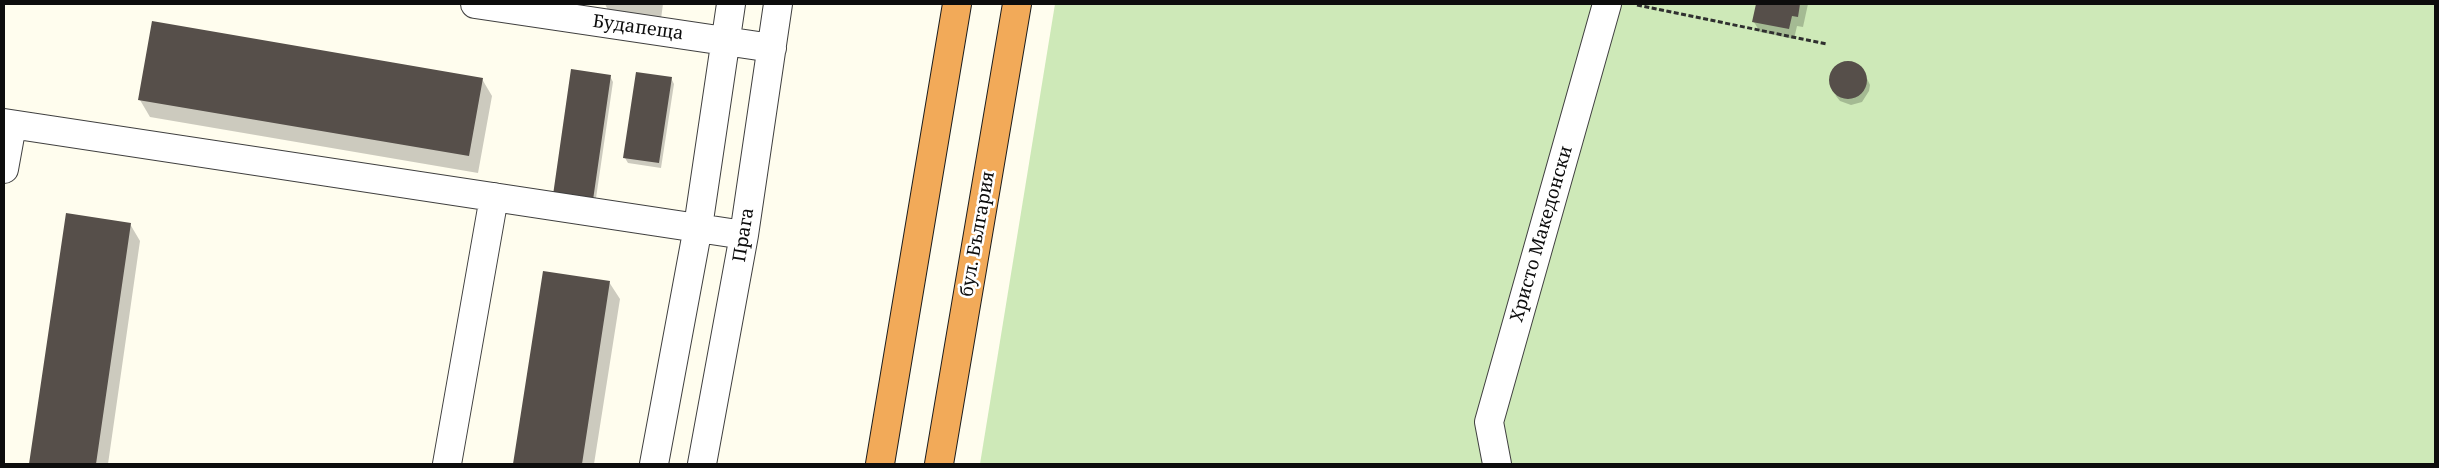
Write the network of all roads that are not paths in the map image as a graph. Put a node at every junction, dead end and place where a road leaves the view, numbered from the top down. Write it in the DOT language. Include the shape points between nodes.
graph roads {
  1 [pos="475,4"];
  2 [pos="731,4"];
  3 [pos="778,4"];
  4 [pos="957,4"];
  5 [pos="1017,4"];
  6 [pos="1607,4"];
  7 [pos="727,41"];
  8 [pos="772,48"];
  9 [pos="8,124"];
  10 [pos="4,169"];
  11 [pos="494,197"];
  12 [pos="698,227"];
  13 [pos="744,235"];
  14 [pos="447,464"];
  15 [pos="654,464"];
  16 [pos="702,464"];
  17 [pos="880,464"];
  18 [pos="940,464"];
  19 [pos="1497,464"];
  1 -- 7 [label="street, Будапеща"];
  2 -- 7 [label="street"];
  3 -- 8 [label="street, Прага"];
  4 -- 17 [label="highway"];
  5 -- 18 [label="highway, бул. България"];
  6 -- 19 [label="street, Христо Македонски" via="1489,422"];
  7 -- 8 [label="street, Будапеща"];
  7 -- 12 [label="street"];
  8 -- 13 [label="street, Прага"];
  9 -- 10 [label="street"];
  9 -- 11 [label="street"];
  11 -- 12 [label="street"];
  11 -- 14 [label="street"];
  12 -- 13 [label="street"];
  12 -- 15 [label="street"];
  13 -- 16 [label="street, Прага"];
}
